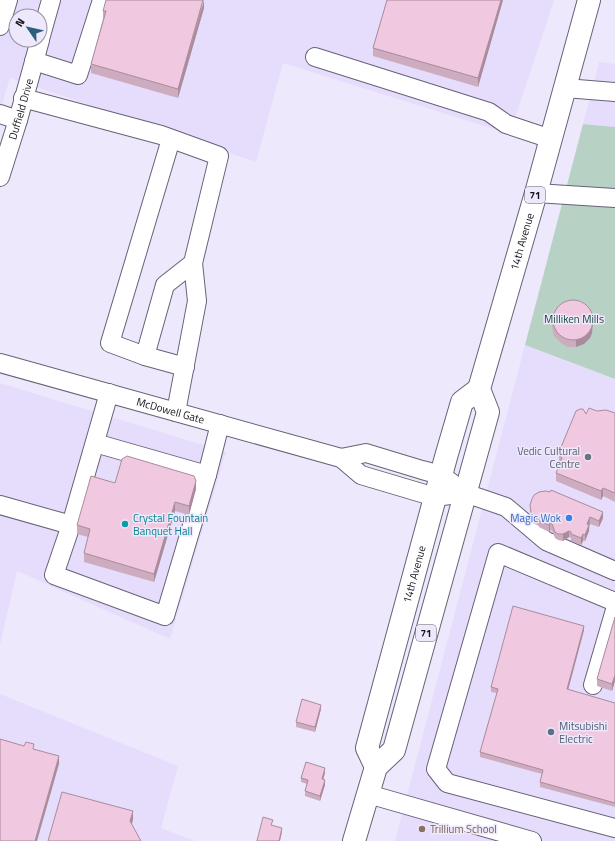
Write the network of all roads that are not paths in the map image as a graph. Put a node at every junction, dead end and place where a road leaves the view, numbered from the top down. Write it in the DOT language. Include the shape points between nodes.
graph roads {
  1 [pos="51,0"];
  2 [pos="102,0"];
  3 [pos="589,0"];
  4 [pos="48,10"];
  5 [pos="37,48"];
  6 [pos="315,57"];
  7 [pos="34,61"];
  8 [pos="565,88"];
  9 [pos="615,92"];
  10 [pos="23,98"];
  11 [pos="0,114"];
  12 [pos="18,120"];
  13 [pos="171,138"];
  14 [pos="551,139"];
  15 [pos="0,177"];
  16 [pos="536,193"];
  17 [pos="615,198"];
  18 [pos="193,263"];
  19 [pos="145,356"];
  20 [pos="0,363"];
  21 [pos="184,367"];
  22 [pos="479,389"];
  23 [pos="109,393"];
  24 [pos="176,412"];
  25 [pos="220,424"];
  26 [pos="94,443"];
  27 [pos="341,458"];
  28 [pos="207,475"];
  29 [pos="441,475"];
  30 [pos="465,493"];
  31 [pos="435,497"];
  32 [pos="0,505"];
  33 [pos="71,526"];
  34 [pos="615,571"];
  35 [pos="615,602"];
  36 [pos="615,610"];
  37 [pos="592,685"];
  38 [pos="376,767"];
  39 [pos="368,794"];
  40 [pos="615,828"];
  41 [pos="502,837"];
  42 [pos="354,841"];
  43 [pos="532,841"];
  1 -- 4 [label="street, Duffield Drive"];
  2 -- 7 [label="street" via="78,75"];
  3 -- 8 [label="main road, 14th Avenue / 71"];
  5 -- 7 [label="street, Duffield Drive"];
  6 -- 14 [label="street" via="489,112 506,124"];
  7 -- 10 [label="street, Duffield Drive"];
  8 -- 9 [label="street"];
  8 -- 14 [label="main road, 14th Avenue / 71"];
  10 -- 12 [label="street, Duffield Drive"];
  10 -- 13 [label="street"];
  11 -- 12 [label="street"];
  12 -- 15 [label="street, Duffield Drive"];
  13 -- 18 [label="street" via="219,156"];
  13 -- 19 [label="street" via="110,344"];
  14 -- 16 [label="main road, 14th Avenue / 71"];
  16 -- 17 [label="street"];
  16 -- 22 [label="main road, 14th Avenue / 71"];
  18 -- 19 [label="street" via="165,285"];
  18 -- 21 [label="street" via="197,301"];
  19 -- 21 [label="street"];
  20 -- 23 [label="street, McDowell Gate"];
  21 -- 24 [label="street"];
  22 -- 29 [label="main road, 14th Avenue / 71" via="462,402"];
  22 -- 30 [label="main road, 71" via="488,412"];
  23 -- 24 [label="street, McDowell Gate"];
  23 -- 26 [label="street"];
  24 -- 25 [label="street, McDowell Gate"];
  25 -- 27 [label="street, McDowell Gate"];
  25 -- 28 [label="street"];
  26 -- 28 [label="street"];
  26 -- 33 [label="street"];
  27 -- 29 [label="street, McDowell Gate" via="366,453"];
  27 -- 31 [label="street, McDowell Gate" via="362,475"];
  28 -- 33 [label="street" via="165,616 54,575"];
  29 -- 30 [label="street, McDowell Gate"];
  29 -- 31 [label="main road, 14th Avenue / 71"];
  30 -- 31 [label="street"];
  30 -- 34 [label="street" via="506,507 546,541"];
  30 -- 38 [label="main road, 71" via="394,750"];
  31 -- 38 [label="main road, 14th Avenue / 71" via="367,748"];
  32 -- 33 [label="street"];
  35 -- 40 [label="street" via="498,553 436,769 447,783"];
  36 -- 37 [label="street"];
  38 -- 39 [label="main road"];
  39 -- 41 [label="street"];
  39 -- 42 [label="main road"];
  41 -- 43 [label="street"];
}
